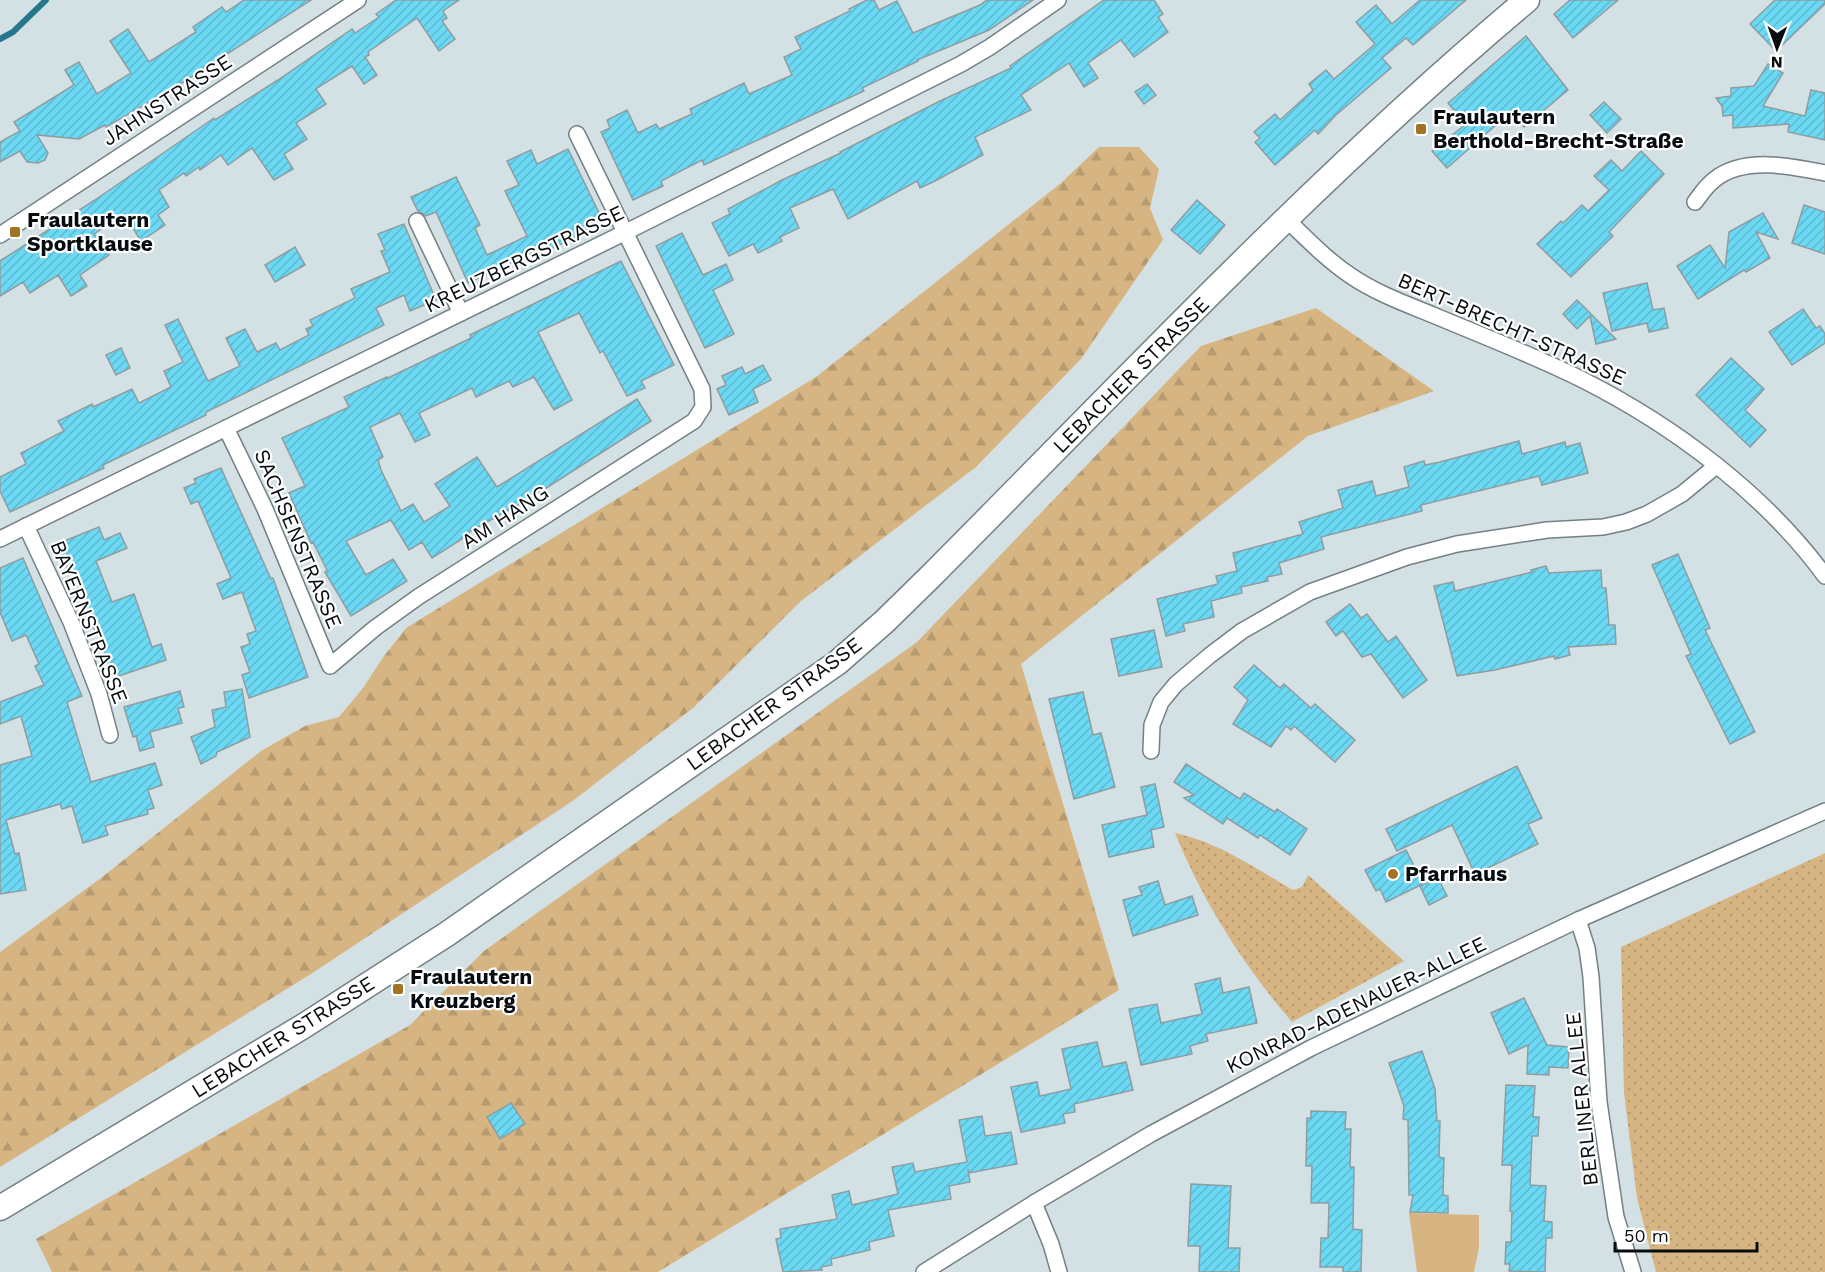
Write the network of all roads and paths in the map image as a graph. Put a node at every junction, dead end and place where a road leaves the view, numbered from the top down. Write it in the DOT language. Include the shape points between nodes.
graph roads {
  1 [pos="358,0"];
  2 [pos="1058,0"];
  3 [pos="1527,0"];
  4 [pos="577,134"];
  5 [pos="1825,173"];
  6 [pos="1695,202"];
  7 [pos="1286,219"];
  8 [pos="417,221"];
  9 [pos="626,232"];
  10 [pos="0,235"];
  11 [pos="461,313"];
  12 [pos="226,428"];
  13 [pos="1716,466"];
  14 [pos="26,526"];
  15 [pos="0,539"];
  16 [pos="1825,576"];
  17 [pos="330,666"];
  18 [pos="110,735"];
  19 [pos="1151,751"];
  20 [pos="1825,811"];
  21 [pos="1578,920"];
  22 [pos="1034,1203"];
  23 [pos="0,1208"];
  24 [pos="924,1272"];
  25 [pos="1059,1272"];
  26 [pos="1634,1272"];
  1 -- 10 [label="street, JAHNSTRASSE"];
  2 -- 9 [label="street, KREUZBERGSTRASSE" via="960,64"];
  3 -- 7 [label="main road, LEBACHER STRASSE" via="1440,74"];
  4 -- 9 [label="street"];
  5 -- 6 [label="street" via="1781,166 1727,171"];
  7 -- 13 [label="street, BERT-BRECHT-STRASSE" via="1352,277 1583,380 1649,416"];
  7 -- 23 [label="main road, LEBACHER STRASSE" via="930,577 837,663 438,940 302,1027"];
  8 -- 11 [label="street"];
  9 -- 11 [label="street, KREUZBERGSTRASSE"];
  9 -- 17 [label="street, AM HANG" via="702,389 703,407 694,421 418,597"];
  11 -- 12 [label="street, KREUZBERGSTRASSE"];
  12 -- 14 [label="street, KREUZBERGSTRASSE"];
  12 -- 17 [label="street, SACHSENSTRASSE" via="265,509"];
  13 -- 16 [label="street, BERT-BRECHT-STRASSE" via="1778,520"];
  13 -- 19 [label="street" via="1682,494 1626,522 1457,544 1407,556 1310,592 1242,632 1176,684 1161,702 1152,725"];
  14 -- 15 [label="street, KREUZBERGSTRASSE"];
  14 -- 18 [label="street, BAYERNSTRASSE" via="71,622"];
  20 -- 21 [label="street, KONRAD-ADENAUER-ALLEE"];
  21 -- 22 [label="street, KONRAD-ADENAUER-ALLEE" via="1311,1048 1206,1103"];
  21 -- 26 [label="street, BERLINER ALLEE" via="1591,977 1599,1102 1616,1217"];
  22 -- 24 [label="street, KONRAD-ADENAUER-ALLEE"];
  22 -- 25 [label="street"];
}
